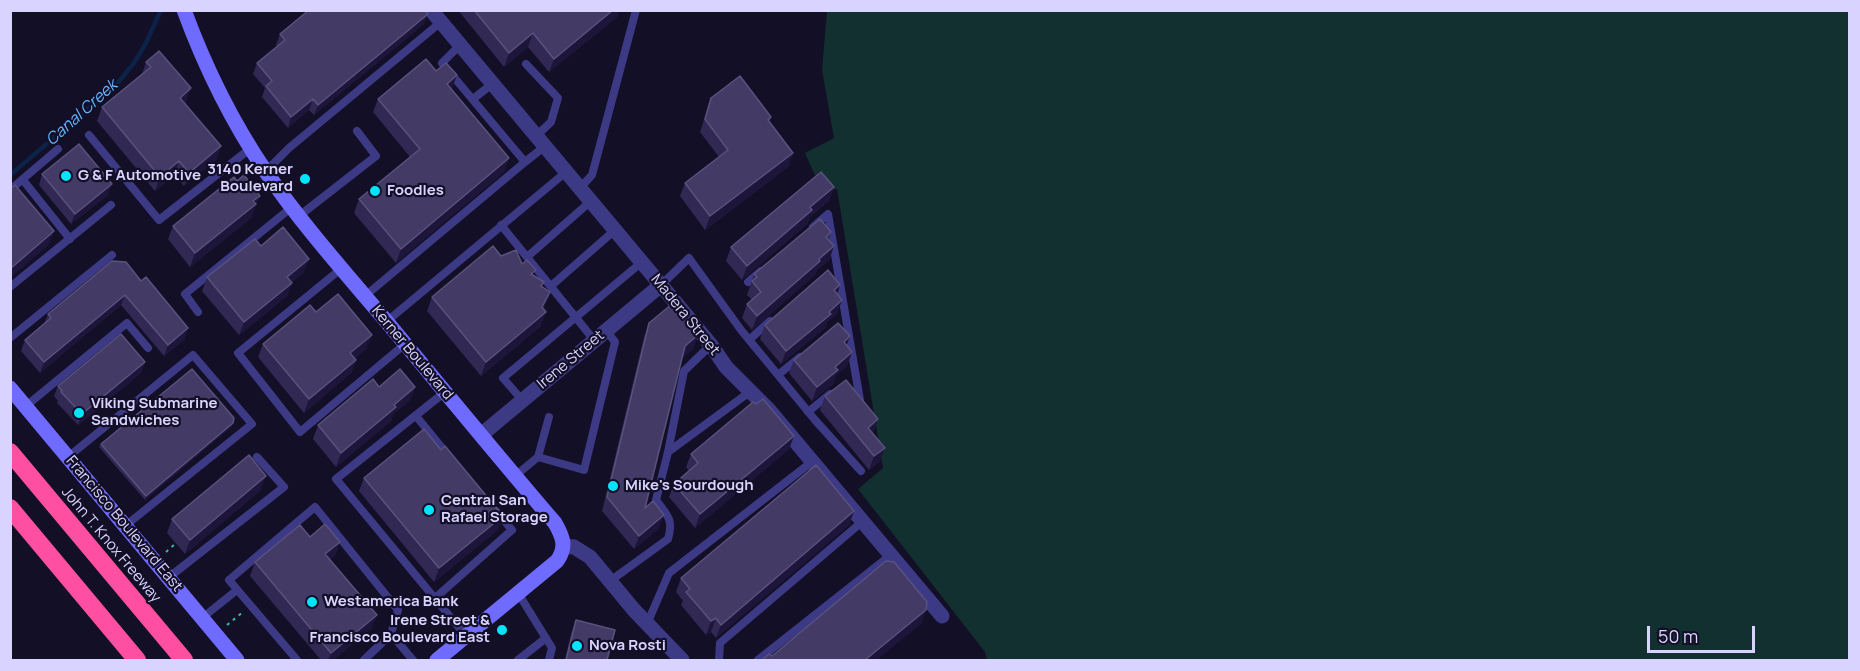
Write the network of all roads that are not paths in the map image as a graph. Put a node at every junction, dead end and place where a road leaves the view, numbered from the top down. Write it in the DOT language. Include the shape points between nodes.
graph roads {
  1 [pos="184,10"];
  2 [pos="636,10"];
  3 [pos="436,16"];
  4 [pos="460,45"];
  5 [pos="526,64"];
  6 [pos="492,84"];
  7 [pos="473,99"];
  8 [pos="357,131"];
  9 [pos="89,135"];
  10 [pos="540,142"];
  11 [pos="251,148"];
  12 [pos="58,149"];
  13 [pos="525,162"];
  14 [pos="266,171"];
  15 [pos="566,172"];
  16 [pos="23,180"];
  17 [pos="579,188"];
  18 [pos="10,190"];
  19 [pos="591,201"];
  20 [pos="111,205"];
  21 [pos="295,212"];
  22 [pos="501,225"];
  23 [pos="810,229"];
  24 [pos="615,230"];
  25 [pos="70,239"];
  26 [pos="112,255"];
  27 [pos="527,256"];
  28 [pos="642,262"];
  29 [pos="837,264"];
  30 [pos="766,267"];
  31 [pos="342,268"];
  32 [pos="828,271"];
  33 [pos="748,282"];
  34 [pos="661,285"];
  35 [pos="550,286"];
  36 [pos="10,288"];
  37 [pos="365,296"];
  38 [pos="198,312"];
  39 [pos="575,317"];
  40 [pos="775,317"];
  41 [pos="846,318"];
  42 [pos="386,322"];
  43 [pos="838,325"];
  44 [pos="606,330"];
  45 [pos="10,338"];
  46 [pos="749,339"];
  47 [pos="594,340"];
  48 [pos="405,344"];
  49 [pos="711,345"];
  50 [pos="148,348"];
  51 [pos="803,354"];
  52 [pos="856,373"];
  53 [pos="778,375"];
  54 [pos="848,380"];
  55 [pos="840,386"];
  56 [pos="10,388"];
  57 [pos="750,391"];
  58 [pos="445,392"];
  59 [pos="522,400"];
  60 [pos="860,400"];
  61 [pos="26,406"];
  62 [pos="808,412"];
  63 [pos="416,416"];
  64 [pos="549,417"];
  65 [pos="481,435"];
  66 [pos="10,452"];
  67 [pos="668,452"];
  68 [pos="68,457"];
  69 [pos="257,457"];
  70 [pos="538,457"];
  71 [pos="450,458"];
  72 [pos="813,462"];
  73 [pos="861,471"];
  74 [pos="515,476"];
  75 [pos="489,503"];
  76 [pos="10,508"];
  77 [pos="863,521"];
  78 [pos="125,526"];
  79 [pos="564,546"];
  80 [pos="891,555"];
  81 [pos="168,578"];
  82 [pos="610,581"];
  83 [pos="237,590"];
  84 [pos="518,592"];
  85 [pos="434,599"];
  86 [pos="942,616"];
  87 [pos="202,618"];
  88 [pos="647,624"];
  89 [pos="391,634"];
  90 [pos="466,636"];
  91 [pos="546,638"];
  92 [pos="675,659"];
  93 [pos="137,660"];
  94 [pos="184,660"];
  95 [pos="237,660"];
  96 [pos="297,660"];
  97 [pos="364,660"];
  98 [pos="413,660"];
  99 [pos="437,660"];
  100 [pos="518,660"];
  101 [pos="549,660"];
  102 [pos="719,660"];
  103 [pos="758,660"];
  1 -- 11 [label="street, Kerner Boulevard" via="208,70"];
  2 -- 17 [label="lane" via="592,176"];
  3 -- 4 [label="street, Madera Street"];
  3 -- 14 [label="lane"];
  4 -- 6 [label="street, Madera Street"];
  4 -- 7 [label="lane" via="442,63"];
  5 -- 10 [label="lane" via="558,98"];
  6 -- 7 [label="lane"];
  6 -- 10 [label="street, Madera Street"];
  7 -- 13 [label="lane"];
  8 -- 21 [label="lane" via="376,156"];
  9 -- 11 [label="lane" via="159,220"];
  10 -- 13 [label="lane"];
  10 -- 15 [label="street, Madera Street"];
  11 -- 14 [label="street, Kerner Boulevard"];
  12 -- 16 [label="lane"];
  13 -- 37 [label="lane"];
  14 -- 21 [label="street, Kerner Boulevard"];
  15 -- 17 [label="street, Madera Street"];
  15 -- 22 [label="lane"];
  16 -- 18 [label="lane"];
  16 -- 25 [label="lane"];
  17 -- 19 [label="street, Madera Street"];
  19 -- 24 [label="street, Madera Street"];
  19 -- 27 [label="lane"];
  20 -- 25 [label="lane"];
  21 -- 31 [label="street, Kerner Boulevard"];
  21 -- 38 [label="lane" via="185,294"];
  22 -- 27 [label="lane"];
  22 -- 42 [label="lane"];
  23 -- 29 [label="lane" via="828,214"];
  24 -- 28 [label="street, Madera Street"];
  24 -- 35 [label="lane"];
  25 -- 36 [label="lane"];
  26 -- 45 [label="lane"];
  27 -- 35 [label="lane"];
  28 -- 34 [label="street, Madera Street"];
  28 -- 39 [label="lane"];
  29 -- 32 [label="lane"];
  29 -- 41 [label="lane"];
  30 -- 33 [label="lane"];
  31 -- 37 [label="street, Kerner Boulevard"];
  31 -- 48 [label="lane" via="238,353 300,432"];
  34 -- 44 [label="street, Irene Street"];
  34 -- 46 [label="lane" via="689,258"];
  34 -- 49 [label="street, Madera Street"];
  35 -- 39 [label="lane"];
  37 -- 42 [label="street, Kerner Boulevard"];
  39 -- 47 [label="lane"];
  39 -- 59 [label="lane" via="503,378"];
  40 -- 46 [label="lane"];
  41 -- 43 [label="lane"];
  41 -- 52 [label="lane"];
  42 -- 48 [label="street, Kerner Boulevard"];
  44 -- 47 [label="street, Irene Street"];
  44 -- 70 [label="lane" via="615,342 584,470"];
  46 -- 53 [label="lane"];
  47 -- 59 [label="street, Irene Street"];
  48 -- 58 [label="street, Kerner Boulevard"];
  49 -- 57 [label="street, Madera Street"];
  49 -- 67 [label="lane" via="684,371"];
  50 -- 61 [label="lane" via="127,323"];
  51 -- 53 [label="lane"];
  52 -- 54 [label="lane"];
  52 -- 60 [label="lane"];
  53 -- 62 [label="lane"];
  55 -- 62 [label="lane"];
  56 -- 61 [label="street, Francisco Boulevard East"];
  57 -- 67 [label="lane"];
  57 -- 72 [label="street, Madera Street"];
  58 -- 63 [label="lane"];
  58 -- 65 [label="street, Kerner Boulevard"];
  59 -- 65 [label="street, Irene Street"];
  61 -- 68 [label="street, Francisco Boulevard East"];
  62 -- 73 [label="lane"];
  63 -- 71 [label="lane"];
  63 -- 85 [label="lane" via="336,479"];
  64 -- 70 [label="lane"];
  65 -- 74 [label="street, Kerner Boulevard"];
  66 -- 94 [label="highway, John T. Knox Freeway"];
  67 -- 82 [label="lane" via="656,500 669,518 668,539"];
  68 -- 78 [label="street, Francisco Boulevard East"];
  68 -- 78 [label="lane" via="193,355 252,424"];
  69 -- 81 [label="lane" via="284,487"];
  70 -- 74 [label="lane"];
  72 -- 77 [label="street, Madera Street"];
  72 -- 88 [label="lane" via="669,573"];
  74 -- 79 [label="street, Kerner Boulevard" via="555,524"];
  75 -- 85 [label="lane" via="512,530"];
  76 -- 93 [label="highway"];
  77 -- 80 [label="street, Madera Street"];
  77 -- 102 [label="lane" via="720,643"];
  78 -- 81 [label="street, Francisco Boulevard East"];
  79 -- 82 [label="street" via="590,557"];
  79 -- 84 [label="street" via="557,561"];
  80 -- 86 [label="street, Madera Street"];
  80 -- 103 [label="lane"];
  81 -- 87 [label="street, Francisco Boulevard East"];
  82 -- 88 [label="street"];
  83 -- 87 [label="lane"];
  83 -- 89 [label="lane" via="229,580 315,507 399,610"];
  83 -- 96 [label="lane"];
  84 -- 90 [label="street"];
  84 -- 91 [label="lane"];
  85 -- 90 [label="lane"];
  87 -- 95 [label="street, Francisco Boulevard East"];
  88 -- 92 [label="street"];
  89 -- 97 [label="lane"];
  89 -- 98 [label="lane"];
  90 -- 99 [label="street"];
  91 -- 100 [label="lane"];
  91 -- 101 [label="lane" via="552,648"];
}
